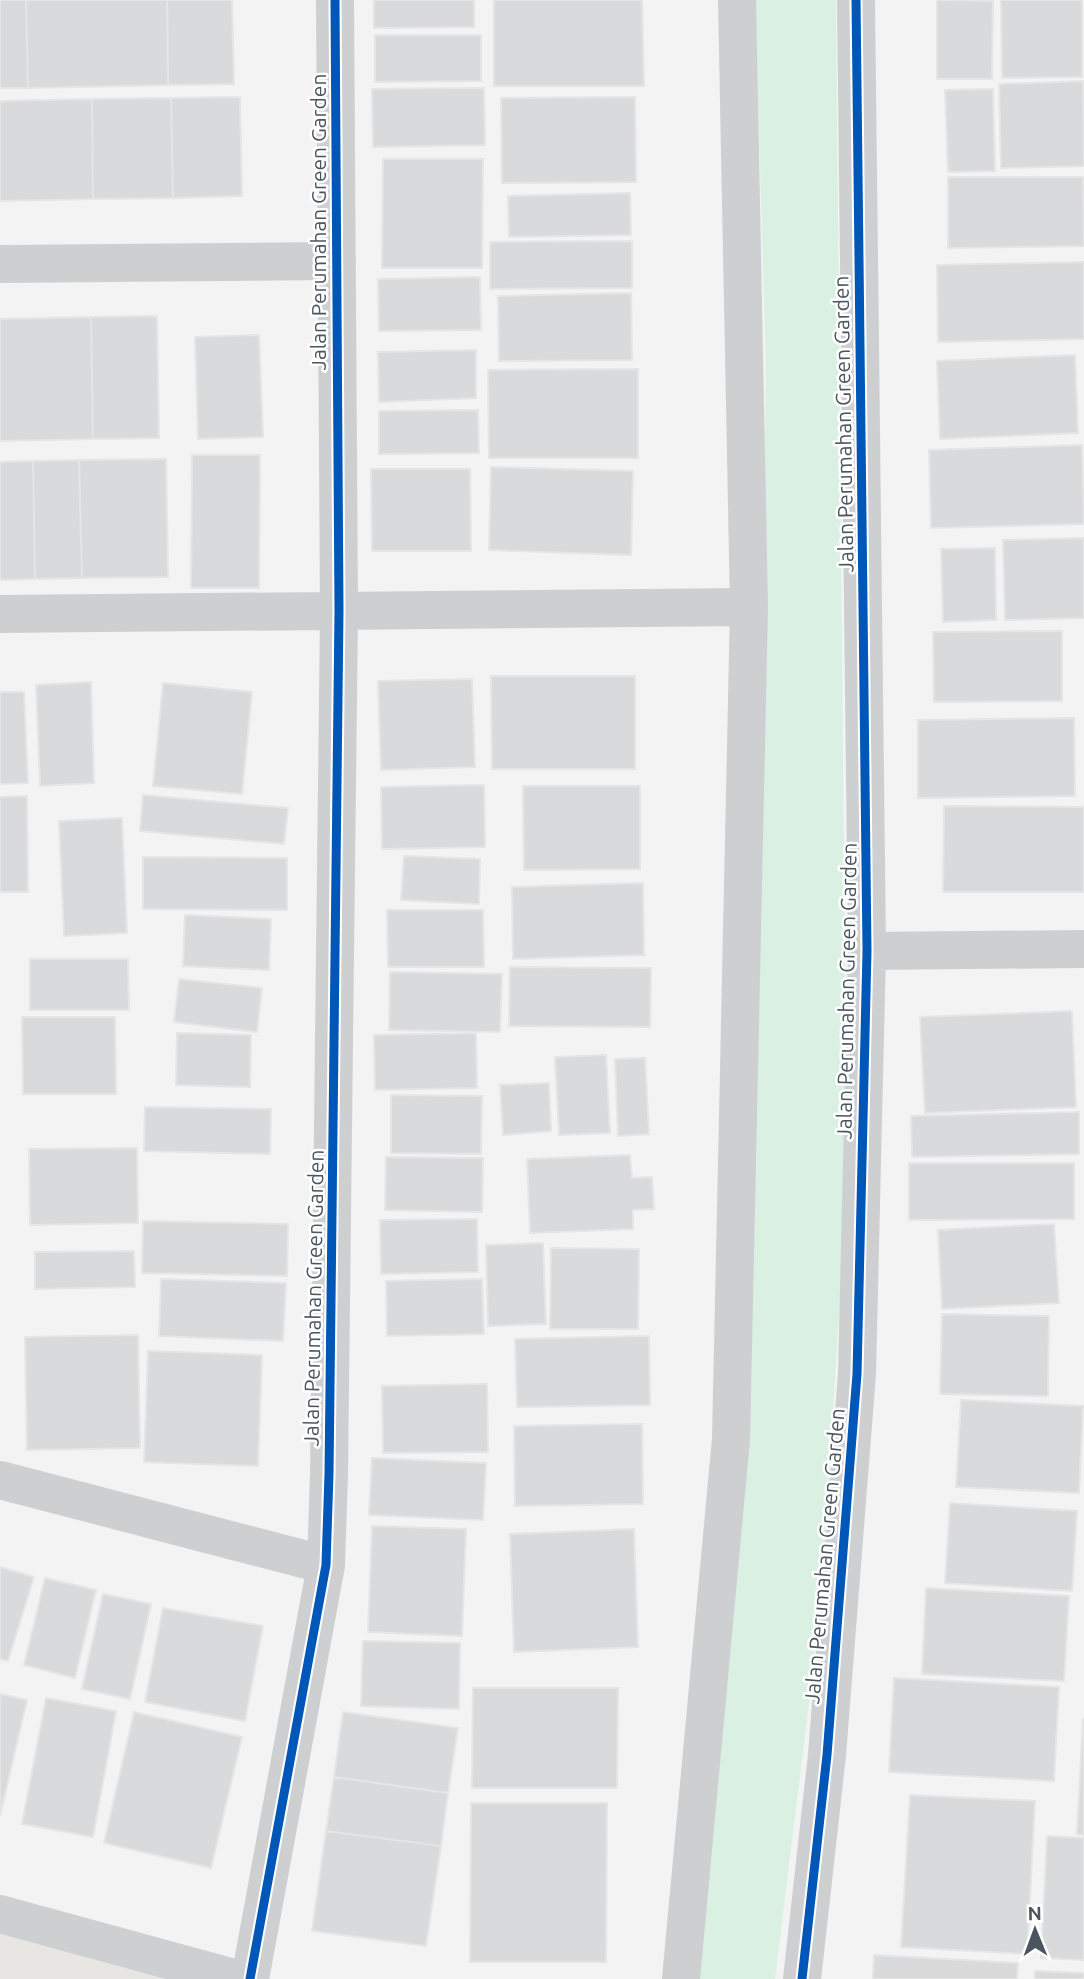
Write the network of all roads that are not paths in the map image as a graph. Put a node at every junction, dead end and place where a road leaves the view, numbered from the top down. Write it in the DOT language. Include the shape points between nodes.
graph roads {
  1 [pos="335,0"];
  2 [pos="737,0"];
  3 [pos="856,0"];
  4 [pos="337,261"];
  5 [pos="0,264"];
  6 [pos="749,607"];
  7 [pos="339,611"];
  8 [pos="0,614"];
  9 [pos="1084,948"];
  10 [pos="867,951"];
  11 [pos="0,1480"];
  12 [pos="326,1565"];
  13 [pos="0,1914"];
  14 [pos="238,1979"];
  15 [pos="250,1979"];
  16 [pos="681,1979"];
  17 [pos="802,1979"];
  1 -- 4 [label="street, Jalan Perumahan Green Garden"];
  2 -- 6 [label="street"];
  3 -- 10 [label="street, Jalan Perumahan Green Garden"];
  4 -- 5 [label="street, Jalan Perumahan Green Garden"];
  4 -- 7 [label="street, Jalan Perumahan Green Garden"];
  6 -- 7 [label="street"];
  6 -- 16 [label="street" via="731,1439"];
  7 -- 8 [label="street"];
  7 -- 12 [label="street, Jalan Perumahan Green Garden"];
  9 -- 10 [label="street, Jalan Perumahan Green Garden"];
  10 -- 17 [label="street, Jalan Perumahan Green Garden" via="857,1374 827,1755"];
  11 -- 12 [label="street"];
  12 -- 15 [label="street, Jalan Perumahan Green Garden"];
  13 -- 14 [label="street"];
}
